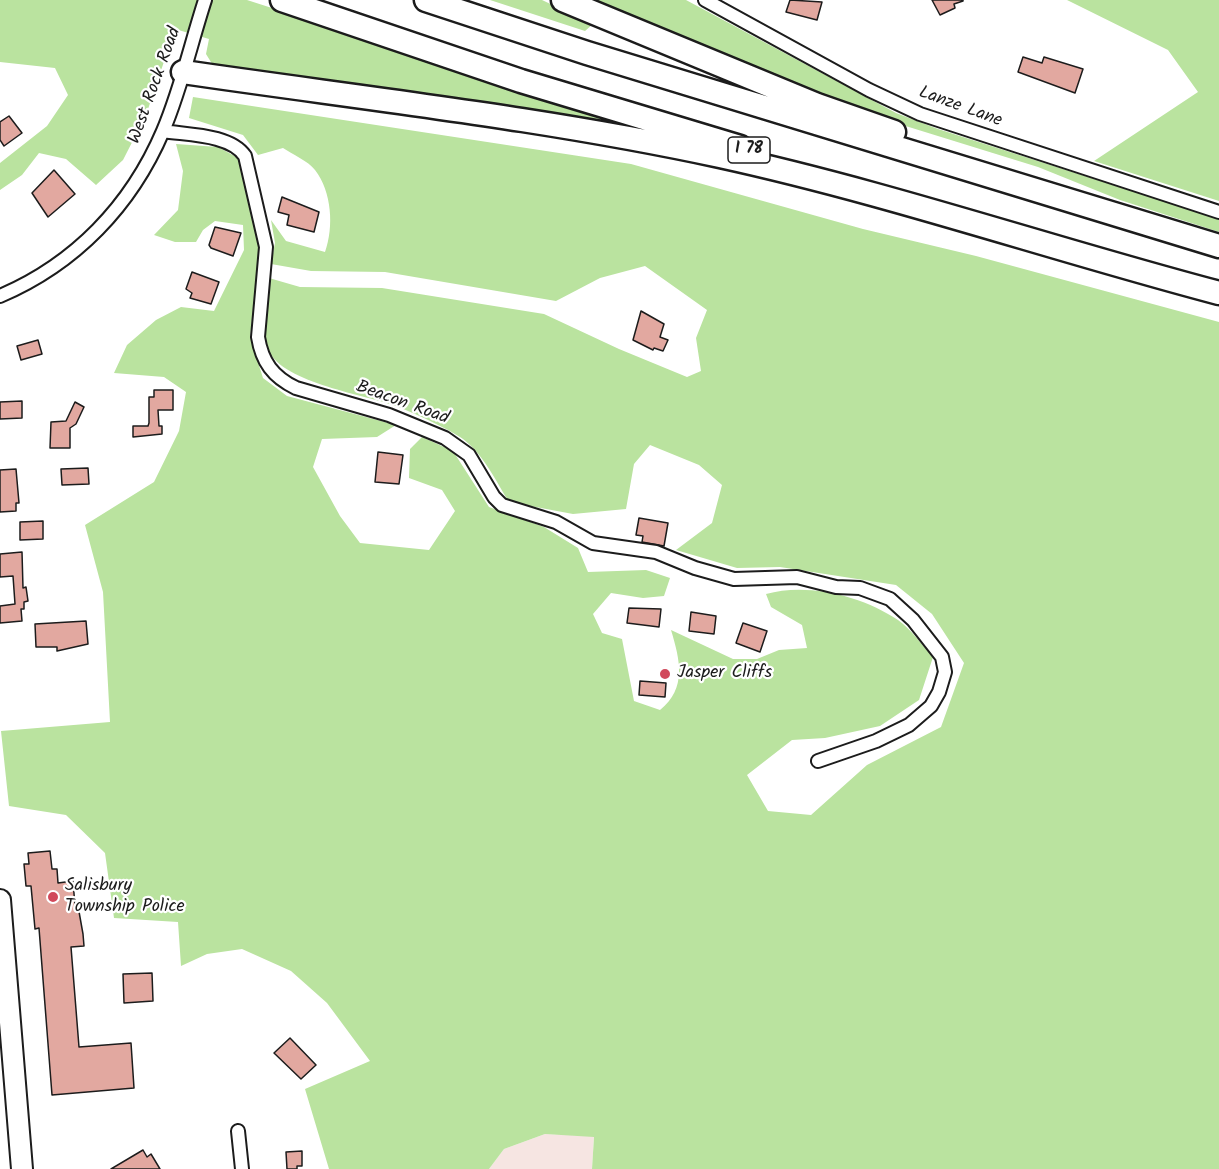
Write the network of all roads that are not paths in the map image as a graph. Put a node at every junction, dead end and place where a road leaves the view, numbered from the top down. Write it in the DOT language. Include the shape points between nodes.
graph roads {
  1 [pos="205,0"];
  2 [pos="282,0"];
  3 [pos="426,0"];
  4 [pos="563,0"];
  5 [pos="705,0"];
  6 [pos="183,72"];
  7 [pos="163,131"];
  8 [pos="1219,212"];
  9 [pos="1219,244"];
  10 [pos="1219,292"];
  11 [pos="0,296"];
  12 [pos="818,761"];
  13 [pos="0,900"];
  14 [pos="238,1131"];
  15 [pos="22,1169"];
  16 [pos="242,1169"];
  1 -- 6 [label="street, West Rock Road"];
  2 -- 10 [label="highway, I 78" via="521,81"];
  3 -- 9 [label="highway, I 78" via="587,53"];
  4 -- 9 [label="highway" via="818,105"];
  5 -- 8 [label="street, Lanze Lane" via="920,114"];
  6 -- 7 [label="street, West Rock Road"];
  6 -- 10 [label="highway" via="583,131 718,156 849,187"];
  7 -- 11 [label="street, West Rock Road" via="142,172 109,219 63,261"];
  7 -- 12 [label="street, Beacon Road" via="226,142 245,156 266,247 258,337 266,363 283,382 389,415 445,438 469,455 502,505 556,522 593,543 656,552 734,579 797,577 836,587 860,588 890,599 913,620 942,657 944,678 935,699 922,715 876,741"];
  13 -- 15 [label="main road"];
  14 -- 16 [label="street"];
}
